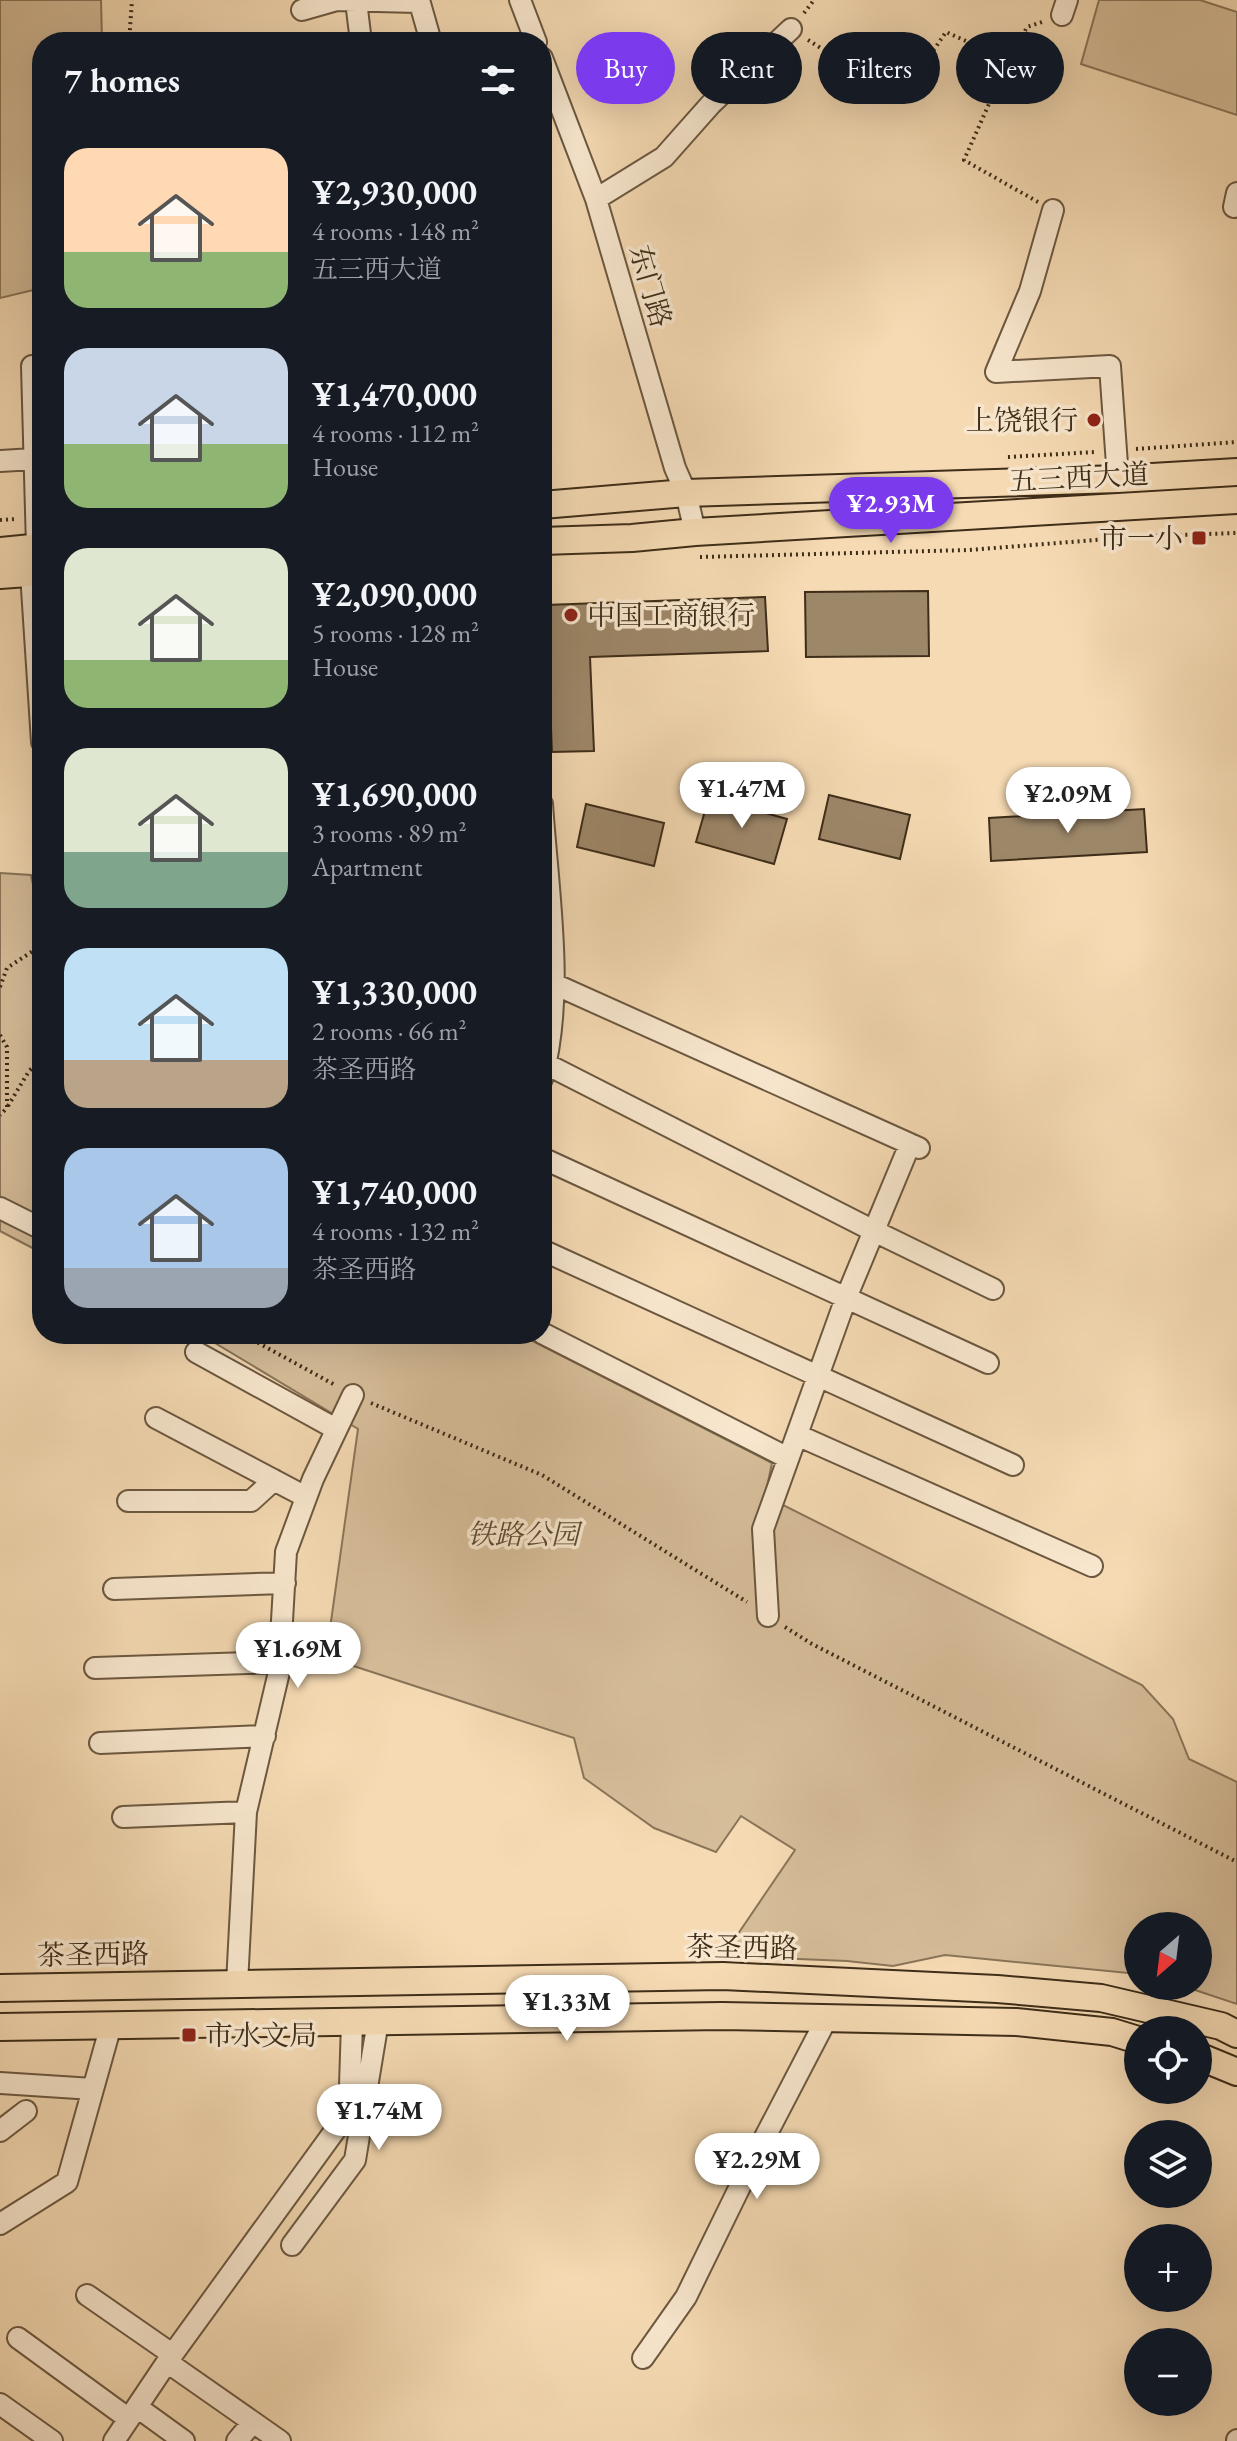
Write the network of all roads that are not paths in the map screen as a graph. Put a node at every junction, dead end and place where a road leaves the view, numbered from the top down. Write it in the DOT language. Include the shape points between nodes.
graph roads {
  1 [pos="520,0"];
  2 [pos="356,1"];
  3 [pos="385,1"];
  4 [pos="418,1"];
  5 [pos="302,10"];
  6 [pos="791,29"];
  7 [pos="360,32"];
  8 [pos="428,32"];
  9 [pos="532,32"];
  10 [pos="552,84"];
  11 [pos="596,199"];
  12 [pos="1053,210"];
  13 [pos="32,459"];
  14 [pos="0,461"];
  15 [pos="1237,472"];
  16 [pos="1118,479"];
  17 [pos="686,493"];
  18 [pos="552,500"];
  19 [pos="1237,500"];
  20 [pos="552,541"];
  21 [pos="696,545"];
  22 [pos="0,551"];
  23 [pos="32,559"];
  24 [pos="32,562"];
  25 [pos="0,575"];
  26 [pos="552,954"];
  27 [pos="554,984"];
  28 [pos="552,1002"];
  29 [pos="552,1076"];
  30 [pos="552,1163"];
  31 [pos="0,1208"];
  32 [pos="32,1224"];
  33 [pos="872,1230"];
  34 [pos="552,1255"];
  35 [pos="993,1289"];
  36 [pos="846,1298"];
  37 [pos="552,1338"];
  38 [pos="196,1352"];
  39 [pos="988,1363"];
  40 [pos="818,1376"];
  41 [pos="353,1395"];
  42 [pos="156,1418"];
  43 [pos="336,1429"];
  44 [pos="797,1435"];
  45 [pos="788,1458"];
  46 [pos="1013,1465"];
  47 [pos="274,1480"];
  48 [pos="306,1497"];
  49 [pos="128,1501"];
  50 [pos="1092,1566"];
  51 [pos="285,1583"];
  52 [pos="114,1589"];
  53 [pos="768,1616"];
  54 [pos="280,1662"];
  55 [pos="95,1668"];
  56 [pos="265,1736"];
  57 [pos="100,1743"];
  58 [pos="246,1812"];
  59 [pos="123,1817"];
  60 [pos="237,1984"];
  61 [pos="0,1988"];
  62 [pos="827,2018"];
  63 [pos="365,2021"];
  64 [pos="111,2025"];
  65 [pos="0,2027"];
  66 [pos="1237,2034"];
  67 [pos="1124,2036"];
  68 [pos="1212,2062"];
  69 [pos="1237,2072"];
  70 [pos="0,2083"];
  71 [pos="93,2089"];
  72 [pos="26,2111"];
  73 [pos="0,2131"];
  74 [pos="0,2224"];
  75 [pos="292,2245"];
  76 [pos="87,2295"];
  77 [pos="18,2338"];
  78 [pos="169,2358"];
  79 [pos="643,2358"];
  80 [pos="0,2404"];
  81 [pos="133,2413"];
  82 [pos="253,2422"];
  83 [pos="52,2441"];
  84 [pos="114,2441"];
  85 [pos="184,2441"];
  86 [pos="237,2441"];
  87 [pos="280,2441"];
  1 -- 9 [label="street"];
  2 -- 3 [label="street"];
  2 -- 5 [label="street" via="337,0"];
  2 -- 7 [label="street"];
  3 -- 4 [label="street"];
  4 -- 8 [label="street"];
  6 -- 11 [label="street" via="664,157"];
  10 -- 11 [label="street, 东门路"];
  11 -- 17 [label="street, 东门路"];
  12 -- 16 [label="street" via="1030,291 996,372 1110,366"];
  13 -- 14 [label="street"];
  15 -- 16 [label="main road, 五三西大道"];
  16 -- 17 [label="main road, 五三西大道"];
  17 -- 18 [label="main road, 五三西大道"];
  17 -- 21 [label="street, 东门路"];
  19 -- 21 [label="main road, 五三西大道"];
  20 -- 21 [label="main road, 五三西大道" via="632,538"];
  22 -- 23 [label="main road"];
  24 -- 25 [label="main road"];
  26 -- 27 [label="street"];
  27 -- 28 [label="street"];
  27 -- 33 [label="street" via="915,1146"];
  29 -- 33 [label="street"];
  30 -- 36 [label="street"];
  31 -- 32 [label="street"];
  33 -- 35 [label="street"];
  33 -- 36 [label="street"];
  34 -- 40 [label="street"];
  36 -- 39 [label="street"];
  36 -- 40 [label="street"];
  37 -- 45 [label="street"];
  38 -- 43 [label="street"];
  40 -- 44 [label="street"];
  40 -- 46 [label="street"];
  41 -- 43 [label="street"];
  42 -- 47 [label="street"];
  43 -- 48 [label="street"];
  44 -- 45 [label="street"];
  44 -- 50 [label="street"];
  45 -- 53 [label="street" via="763,1529"];
  47 -- 48 [label="street"];
  47 -- 49 [label="street" via="251,1501"];
  48 -- 51 [label="street" via="286,1552"];
  51 -- 52 [label="street"];
  51 -- 54 [label="street"];
  54 -- 55 [label="street"];
  54 -- 56 [label="street"];
  56 -- 57 [label="street"];
  56 -- 58 [label="street"];
  58 -- 59 [label="street"];
  58 -- 60 [label="street"];
  60 -- 61 [label="main road, 茶圣西路"];
  60 -- 66 [label="main road, 茶圣西路" via="723,1976 997,1989 1101,1998"];
  62 -- 63 [label="main road"];
  62 -- 67 [label="main road" via="1016,2022"];
  62 -- 79 [label="street" via="686,2297"];
  63 -- 64 [label="main road"];
  63 -- 75 [label="street" via="355,2160"];
  63 -- 78 [label="street" via="344,2118"];
  64 -- 65 [label="main road"];
  64 -- 71 [label="street"];
  68 -- 69 [label="main road"];
  70 -- 71 [label="street"];
  71 -- 74 [label="street" via="67,2182"];
  72 -- 73 [label="street"];
  76 -- 78 [label="street"];
  77 -- 81 [label="street"];
  78 -- 81 [label="street"];
  78 -- 82 [label="street"];
  80 -- 83 [label="street"];
  81 -- 84 [label="street"];
  81 -- 85 [label="street"];
  82 -- 86 [label="street"];
  82 -- 87 [label="street"];
}
